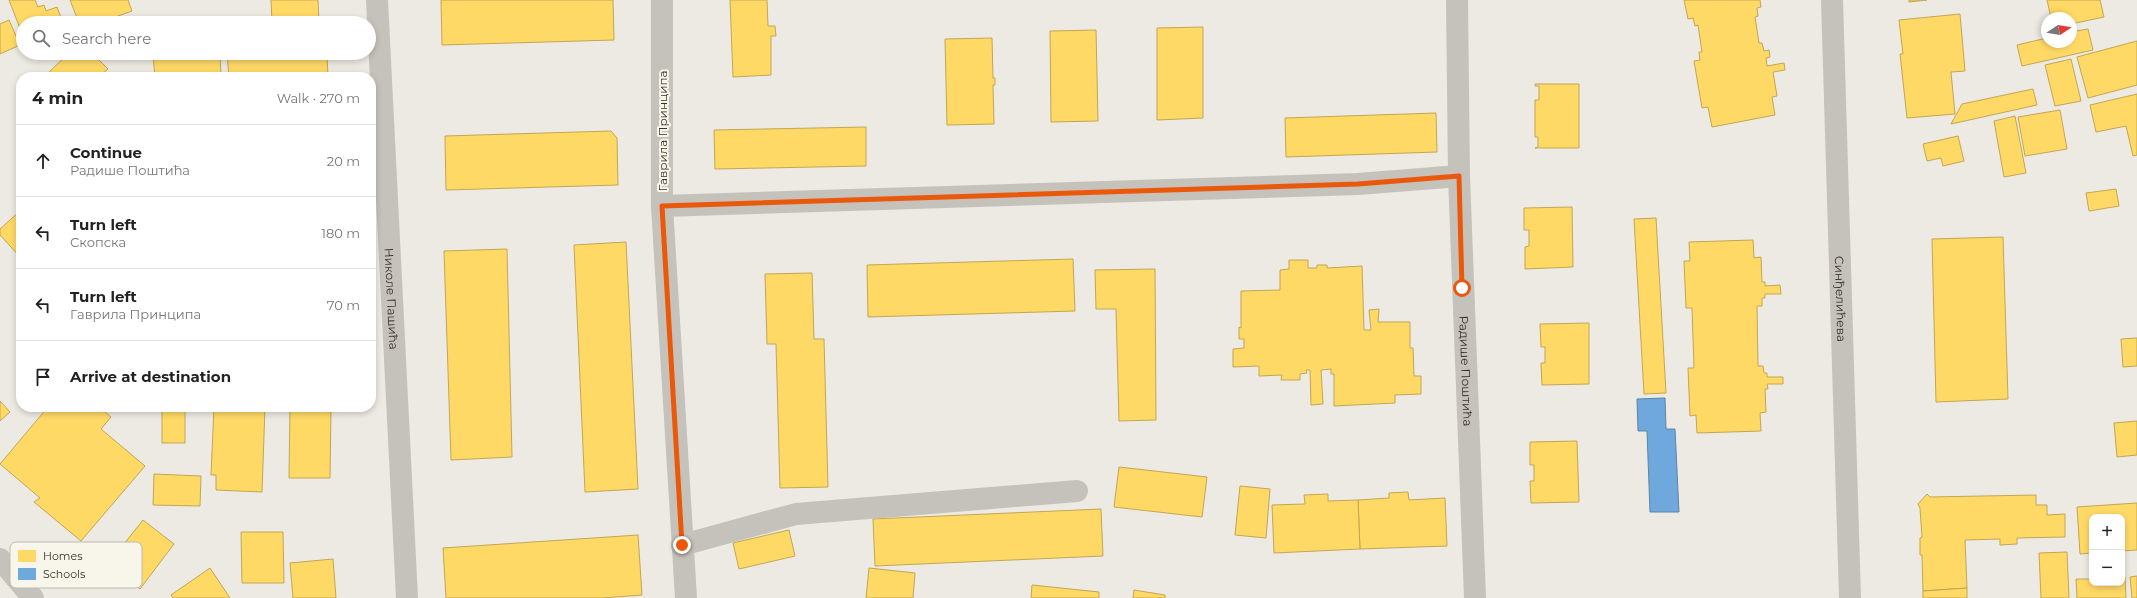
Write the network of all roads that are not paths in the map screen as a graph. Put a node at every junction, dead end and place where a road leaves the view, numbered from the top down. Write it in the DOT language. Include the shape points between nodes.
graph roads {
  1 [pos="377,0"];
  2 [pos="662,0"];
  3 [pos="1456,0"];
  4 [pos="1832,0"];
  5 [pos="1459,176"];
  6 [pos="662,206"];
  7 [pos="1077,491"];
  8 [pos="682,545"];
  9 [pos="0,559"];
  10 [pos="10,570"];
  11 [pos="25,588"];
  12 [pos="34,598"];
  13 [pos="407,598"];
  14 [pos="686,598"];
  15 [pos="1475,598"];
  16 [pos="1850,598"];
  1 -- 13 [label="street, Николе Пашића"];
  2 -- 6 [label="street, Гаврила Принципа"];
  3 -- 5 [label="street, Радише Поштића"];
  4 -- 16 [label="street, Синђелићева"];
  5 -- 6 [label="street" via="1358,184"];
  5 -- 15 [label="street, Радише Поштића"];
  6 -- 8 [label="street, Гаврила Принципа"];
  7 -- 8 [label="street" via="796,514"];
  8 -- 14 [label="street, Гаврила Принципа"];
  9 -- 10 [label="street"];
  11 -- 12 [label="street"];
}
